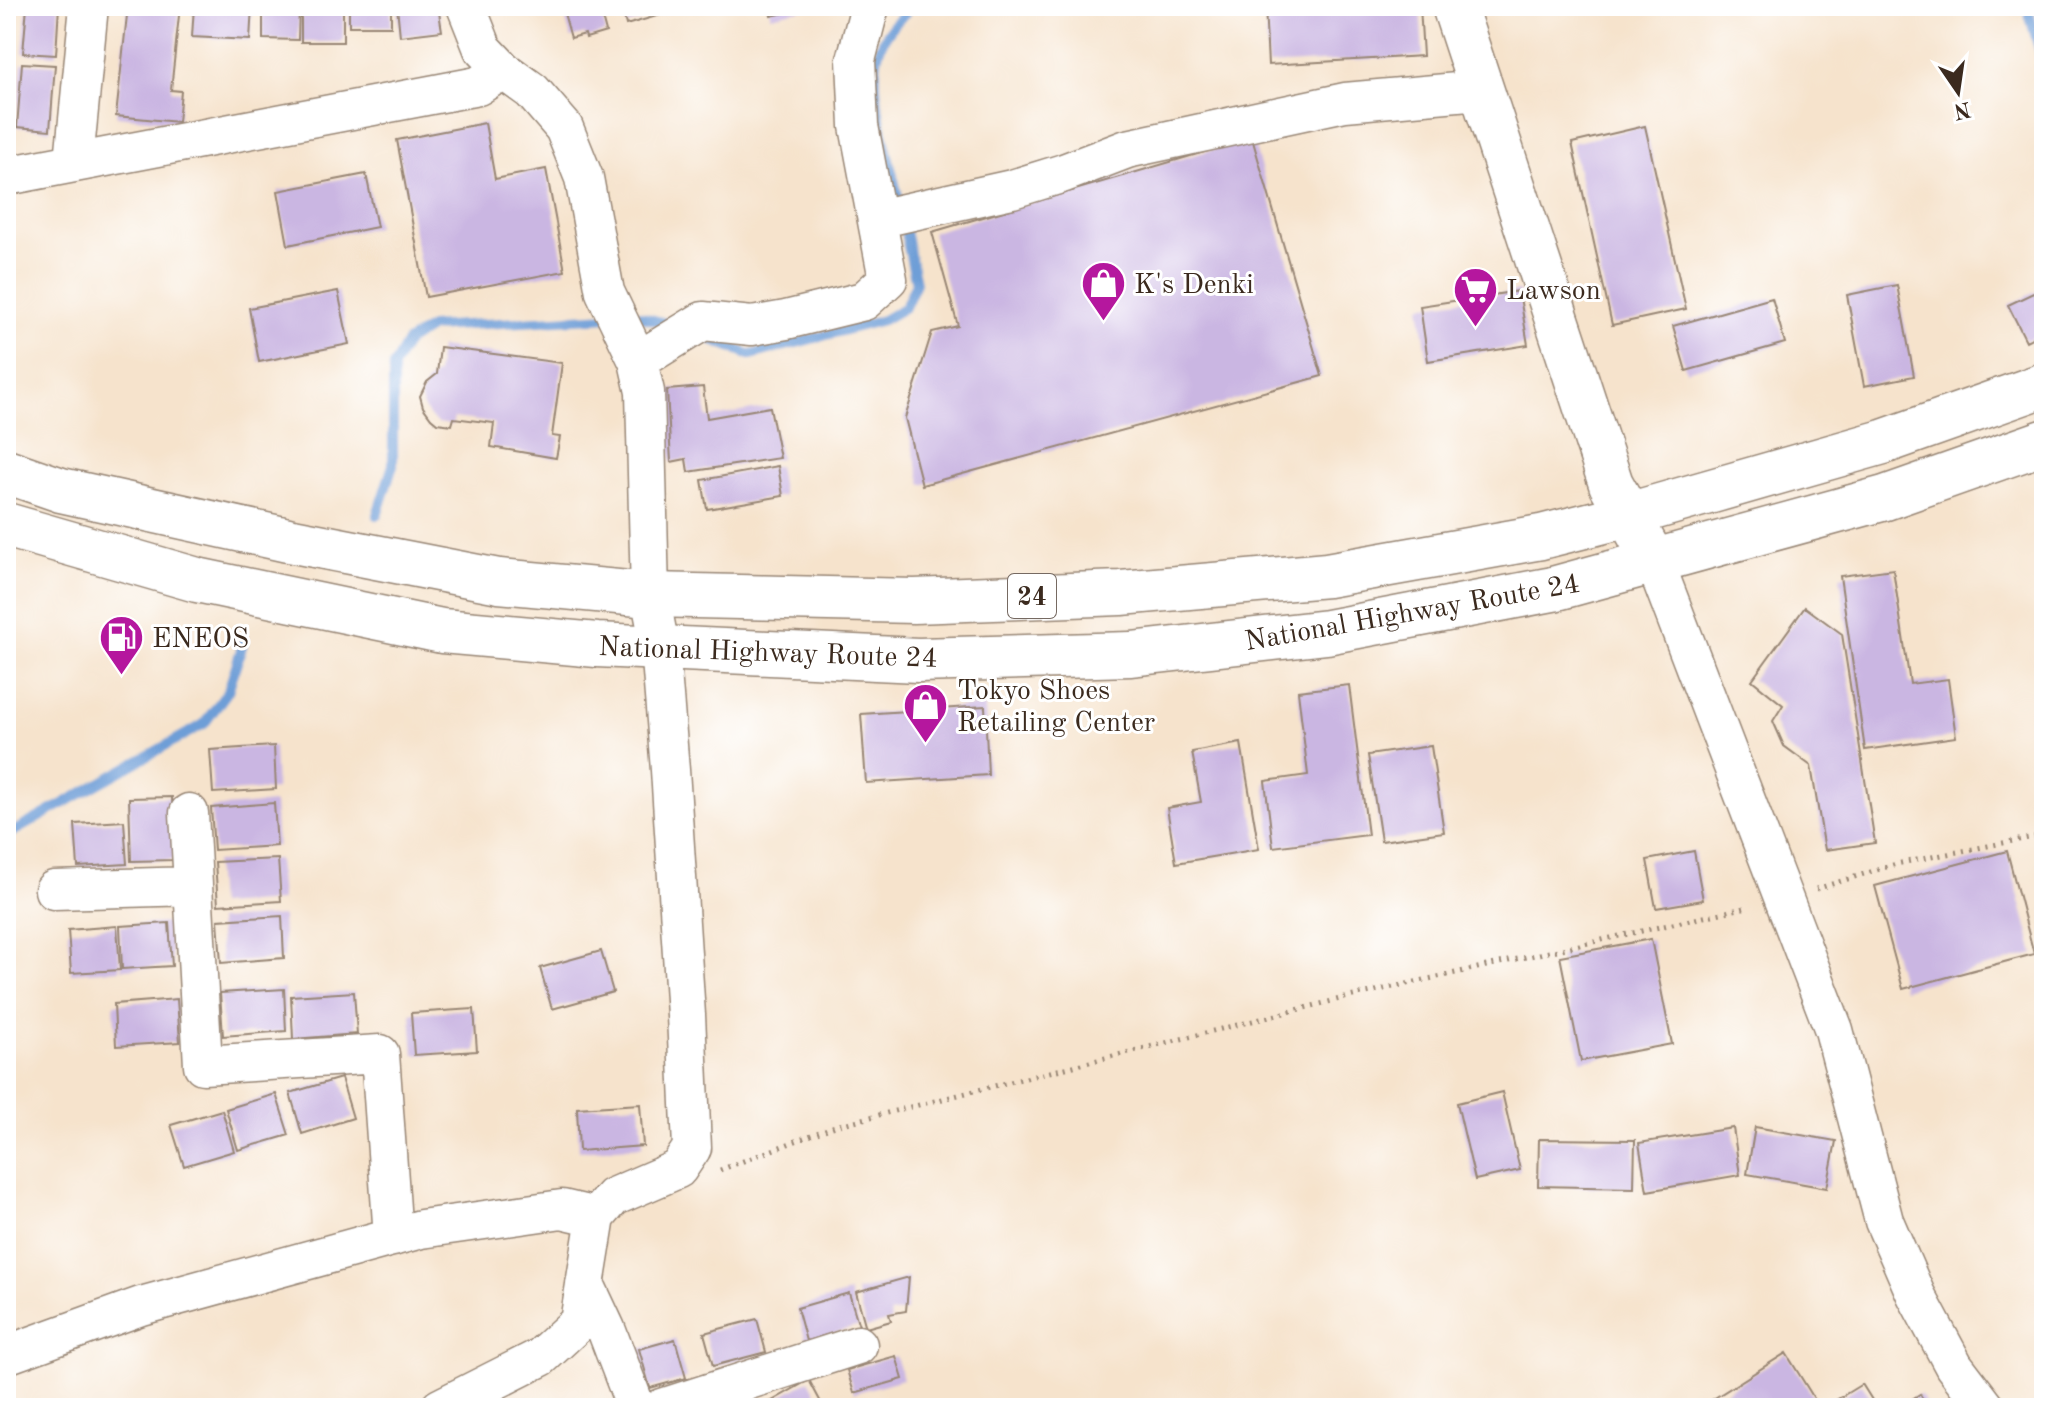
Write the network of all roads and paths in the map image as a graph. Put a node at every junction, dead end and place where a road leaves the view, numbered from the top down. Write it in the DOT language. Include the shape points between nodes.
graph roads {
  1 [pos="89,6"];
  2 [pos="466,6"];
  3 [pos="870,6"];
  4 [pos="1454,6"];
  5 [pos="503,70"];
  6 [pos="1480,90"];
  7 [pos="74,161"];
  8 [pos="6,176"];
  9 [pos="895,215"];
  10 [pos="631,347"];
  11 [pos="2044,385"];
  12 [pos="2044,442"];
  13 [pos="6,471"];
  14 [pos="1628,515"];
  15 [pos="6,525"];
  16 [pos="1655,563"];
  17 [pos="650,595"];
  18 [pos="660,647"];
  19 [pos="189,813"];
  20 [pos="2044,835"];
  21 [pos="193,886"];
  22 [pos="54,890"];
  23 [pos="1786,898"];
  24 [pos="678,1169"];
  25 [pos="596,1217"];
  26 [pos="393,1237"];
  27 [pos="585,1284"];
  28 [pos="858,1345"];
  29 [pos="6,1355"];
  30 [pos="440,1408"];
  31 [pos="636,1408"];
  32 [pos="662,1408"];
  33 [pos="1986,1408"];
  1 -- 7 [label="street"];
  2 -- 5 [label="street" via="483,49"];
  3 -- 9 [label="street" via="856,60 859,126"];
  4 -- 6 [label="main road"];
  5 -- 7 [label="street" via="478,86"];
  5 -- 10 [label="street" via="532,91 564,128 584,178 605,292"];
  6 -- 9 [label="street" via="1345,102 1127,149 1038,181"];
  6 -- 14 [label="main road" via="1611,484"];
  7 -- 8 [label="street"];
  9 -- 10 [label="street" via="888,279 864,301 752,326 687,331"];
  10 -- 17 [label="street" via="645,392"];
  11 -- 14 [label="main road, National Highway Route 24 / 24" via="1883,442"];
  12 -- 16 [label="main road, National Highway Route 24 / 24" via="1885,498"];
  13 -- 17 [label="main road, National Highway Route 24 / 24" via="61,490 439,570"];
  14 -- 16 [label="main road"];
  14 -- 17 [label="main road, National Highway Route 24 / 24" via="1541,537 1327,575 1121,593 914,601"];
  15 -- 18 [label="main road, National Highway Route 24 / 24" via="197,580 442,631"];
  16 -- 18 [label="main road, National Highway Route 24 / 24" via="1553,589 1327,632 1131,654 918,660"];
  16 -- 23 [label="street"];
  17 -- 18 [label="street"];
  18 -- 24 [label="street" via="692,1148"];
  19 -- 21 [label="street"];
  20 -- 23 [label="path" via="1896,864"];
  21 -- 22 [label="street"];
  21 -- 26 [label="street" via="203,1065 380,1054"];
  23 -- 24 [label="path" via="1340,999 835,1126 718,1171"];
  23 -- 33 [label="street" via="1834,1030 1884,1221 1954,1366"];
  24 -- 25 [label="street" via="613,1197"];
  25 -- 26 [label="street" via="562,1209"];
  25 -- 27 [label="street"];
  26 -- 29 [label="street" via="141,1306"];
  27 -- 30 [label="street" via="579,1322 541,1357"];
  27 -- 31 [label="street"];
  28 -- 32 [label="street"];
}
